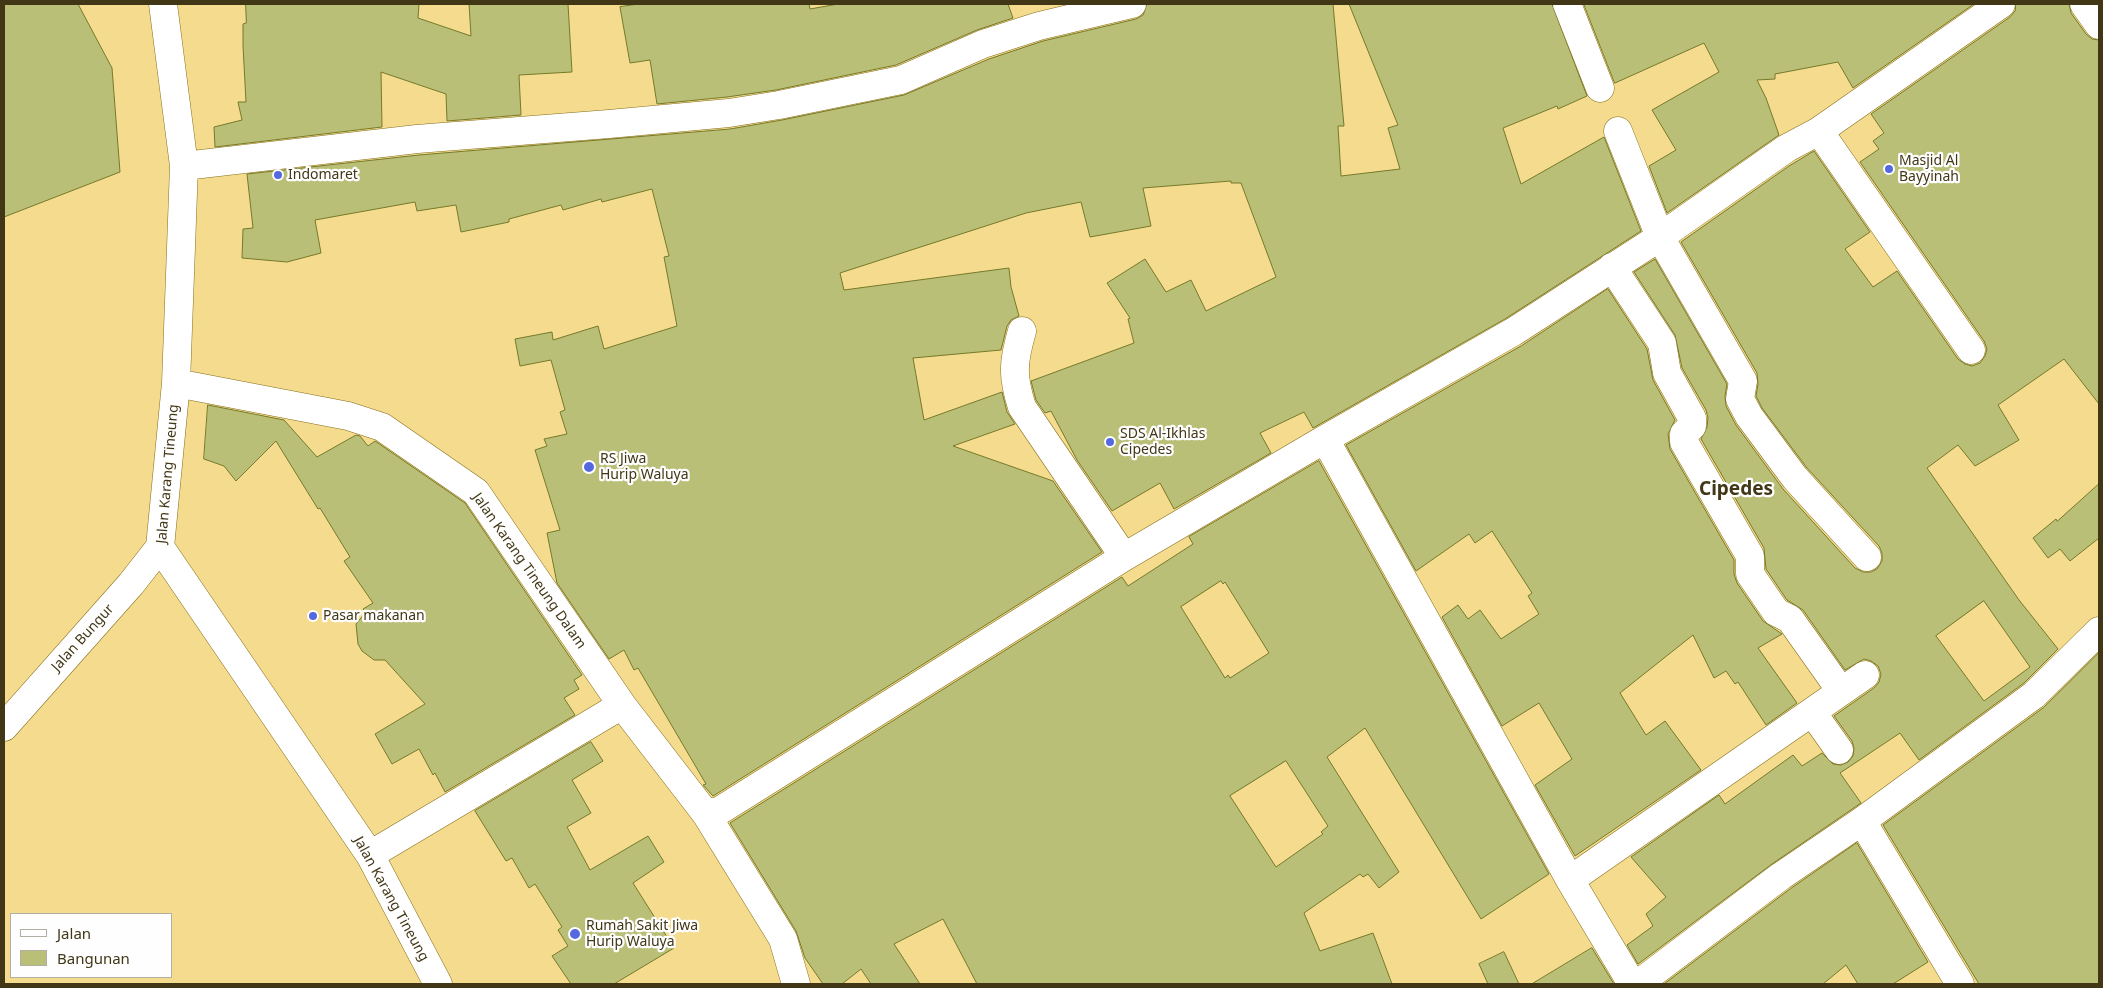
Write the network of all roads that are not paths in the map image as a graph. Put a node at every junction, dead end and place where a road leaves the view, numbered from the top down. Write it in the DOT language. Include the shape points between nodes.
graph roads {
  1 [pos="163,4"];
  2 [pos="1132,4"];
  3 [pos="1567,4"];
  4 [pos="2001,4"];
  5 [pos="2084,4"];
  6 [pos="2099,25"];
  7 [pos="1600,88"];
  8 [pos="1618,130"];
  9 [pos="1820,130"];
  10 [pos="184,166"];
  11 [pos="1660,236"];
  12 [pos="1612,267"];
  13 [pos="1022,331"];
  14 [pos="1971,350"];
  15 [pos="176,383"];
  16 [pos="1325,439"];
  17 [pos="160,547"];
  18 [pos="1867,556"];
  19 [pos="1124,557"];
  20 [pos="2099,631"];
  21 [pos="1865,675"];
  22 [pos="1842,691"];
  23 [pos="622,705"];
  24 [pos="1812,712"];
  25 [pos="4,726"];
  26 [pos="1838,750"];
  27 [pos="706,814"];
  28 [pos="1862,821"];
  29 [pos="370,856"];
  30 [pos="1570,880"];
  31 [pos="438,984"];
  32 [pos="796,984"];
  33 [pos="1632,984"];
  34 [pos="1638,984"];
  35 [pos="1960,984"];
  1 -- 10 [label="street, Jalan Karang Tineung"];
  2 -- 10 [label="street" via="1038,26 983,44 901,80 779,105 729,113 417,139"];
  3 -- 7 [label="street"];
  4 -- 9 [label="street"];
  5 -- 6 [label="street"];
  8 -- 11 [label="street"];
  9 -- 11 [label="street" via="1787,148"];
  9 -- 14 [label="street"];
  10 -- 15 [label="street, Jalan Karang Tineung"];
  11 -- 12 [label="street"];
  11 -- 18 [label="street" via="1743,381 1740,399 1749,416 1795,478"];
  12 -- 16 [label="street" via="1513,332"];
  12 -- 22 [label="street" via="1662,343 1668,373 1692,418 1692,426 1684,434 1684,442 1750,556 1750,574 1776,612 1790,619"];
  13 -- 19 [label="street" via="1014,360 1022,407"];
  15 -- 17 [label="street, Jalan Karang Tineung"];
  15 -- 23 [label="street, Jalan Karang Tineung Dalam" via="348,416 382,427 476,492"];
  16 -- 19 [label="street"];
  16 -- 30 [label="street"];
  17 -- 25 [label="street, Jalan Bungur"];
  17 -- 29 [label="street, Jalan Karang Tineung"];
  19 -- 27 [label="street" via="719,812"];
  20 -- 28 [label="street" via="2034,695"];
  21 -- 22 [label="street"];
  22 -- 24 [label="street"];
  23 -- 27 [label="street, Jalan Karang Tineung Dalam"];
  23 -- 29 [label="street"];
  24 -- 26 [label="street"];
  24 -- 30 [label="street"];
  27 -- 32 [label="street, Jalan Karang Tineung Dalam" via="783,939"];
  28 -- 34 [label="street" via="1781,876"];
  28 -- 35 [label="street"];
  29 -- 31 [label="street, Jalan Karang Tineung"];
  30 -- 33 [label="street"];
}
